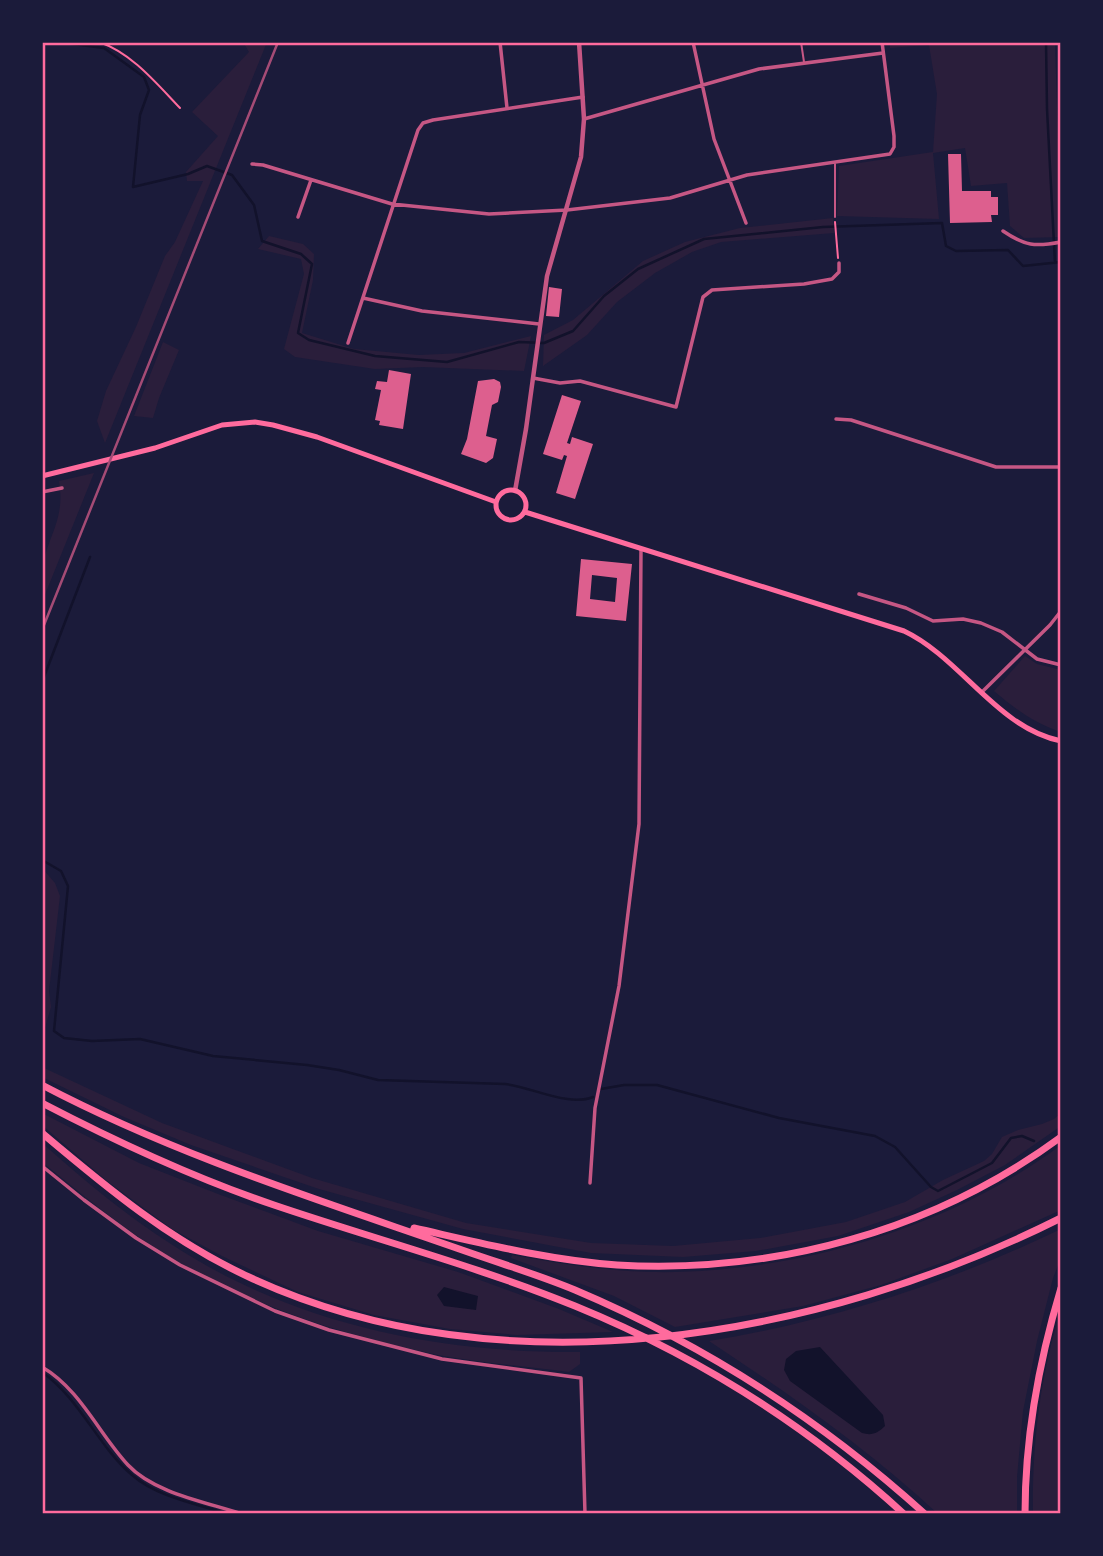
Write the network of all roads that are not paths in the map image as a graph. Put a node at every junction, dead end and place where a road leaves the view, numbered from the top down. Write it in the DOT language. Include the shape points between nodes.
graph roads {
  1 [pos="500,42"];
  2 [pos="579,42"];
  3 [pos="693,42"];
  4 [pos="801,42"];
  5 [pos="882,42"];
  6 [pos="883,53"];
  7 [pos="804,63"];
  8 [pos="701,84"];
  9 [pos="583,97"];
  10 [pos="507,108"];
  11 [pos="584,119"];
  12 [pos="835,163"];
  13 [pos="252,164"];
  14 [pos="311,180"];
  15 [pos="730,181"];
  16 [pos="392,204"];
  17 [pos="566,210"];
  18 [pos="298,217"];
  19 [pos="835,217"];
  20 [pos="746,223"];
  21 [pos="1003,231"];
  22 [pos="1061,243"];
  23 [pos="839,263"];
  24 [pos="363,298"];
  25 [pos="539,324"];
  26 [pos="348,342"];
  27 [pos="533,378"];
  28 [pos="836,419"];
  29 [pos="1061,467"];
  30 [pos="42,476"];
  31 [pos="62,488"];
  32 [pos="515,491"];
  33 [pos="42,492"];
  34 [pos="496,502"];
  35 [pos="525,512"];
  36 [pos="641,549"];
  37 [pos="859,594"];
  38 [pos="1061,611"];
  39 [pos="1025,650"];
  40 [pos="1061,665"];
  41 [pos="982,692"];
  42 [pos="1061,741"];
  43 [pos="42,1085"];
  44 [pos="42,1103"];
  45 [pos="42,1133"];
  46 [pos="1061,1137"];
  47 [pos="42,1166"];
  48 [pos="590,1183"];
  49 [pos="1061,1218"];
  50 [pos="383,1222"];
  51 [pos="1061,1288"];
  52 [pos="42,1367"];
  53 [pos="242,1514"];
  54 [pos="585,1514"];
  55 [pos="904,1514"];
  56 [pos="925,1514"];
  57 [pos="1025,1514"];
  1 -- 10 [label="street"];
  2 -- 9 [label="street"];
  3 -- 8 [label="street"];
  4 -- 7 [label="lane"];
  5 -- 6 [label="street"];
  6 -- 7 [label="street"];
  6 -- 12 [label="street" via="894,147 884,156"];
  7 -- 8 [label="street"];
  8 -- 11 [label="street"];
  8 -- 15 [label="street"];
  9 -- 10 [label="street"];
  9 -- 11 [label="street"];
  10 -- 16 [label="street" via="423,123"];
  11 -- 17 [label="street" via="581,157"];
  12 -- 15 [label="street"];
  12 -- 19 [label="lane"];
  13 -- 14 [label="street"];
  14 -- 16 [label="street"];
  14 -- 18 [label="street"];
  15 -- 17 [label="street" via="670,198"];
  15 -- 20 [label="street"];
  16 -- 17 [label="street" via="489,214"];
  16 -- 24 [label="street"];
  17 -- 25 [label="street"];
  21 -- 22 [label="street" via="1020,242"];
  23 -- 27 [label="street" via="839,272 832,279 706,293 676,407 580,381"];
  24 -- 25 [label="street" via="422,311"];
  24 -- 26 [label="street"];
  25 -- 27 [label="street"];
  27 -- 32 [label="street"];
  28 -- 29 [label="street" via="855,421 996,467"];
  30 -- 34 [label="main road" via="155,448 222,425 254,422 317,438"];
  31 -- 33 [label="street"];
  32 -- 34 [label="main road" via="503,492"];
  32 -- 35 [label="main road" via="525,499"];
  34 -- 35 [label="main road" via="498,513 508,520"];
  35 -- 36 [label="main road"];
  36 -- 41 [label="main road" via="904,631 935,649"];
  36 -- 48 [label="street" via="639,824 619,986 595,1108"];
  37 -- 39 [label="street" via="933,621 982,623"];
  38 -- 39 [label="street"];
  39 -- 40 [label="street" via="1044,662"];
  39 -- 41 [label="street"];
  41 -- 42 [label="main road" via="1021,723"];
  43 -- 50 [label="highway" via="164,1143"];
  44 -- 55 [label="highway" via="205,1180 531,1289 620,1325 756,1400"];
  45 -- 49 [label="highway" via="160,1227 282,1292 354,1316 428,1332 517,1341 657,1336 811,1310 971,1259"];
  46 -- 50 [label="highway" via="990,1182 908,1221 827,1246 738,1262 659,1266 574,1260"];
  47 -- 54 [label="street" via="136,1238 275,1311 442,1359 581,1378"];
  50 -- 56 [label="highway" via="572,1289 688,1343 811,1420"];
  51 -- 57 [label="highway" via="1035,1399"];
  52 -- 53 [label="street" via="73,1394 142,1478"];
}
